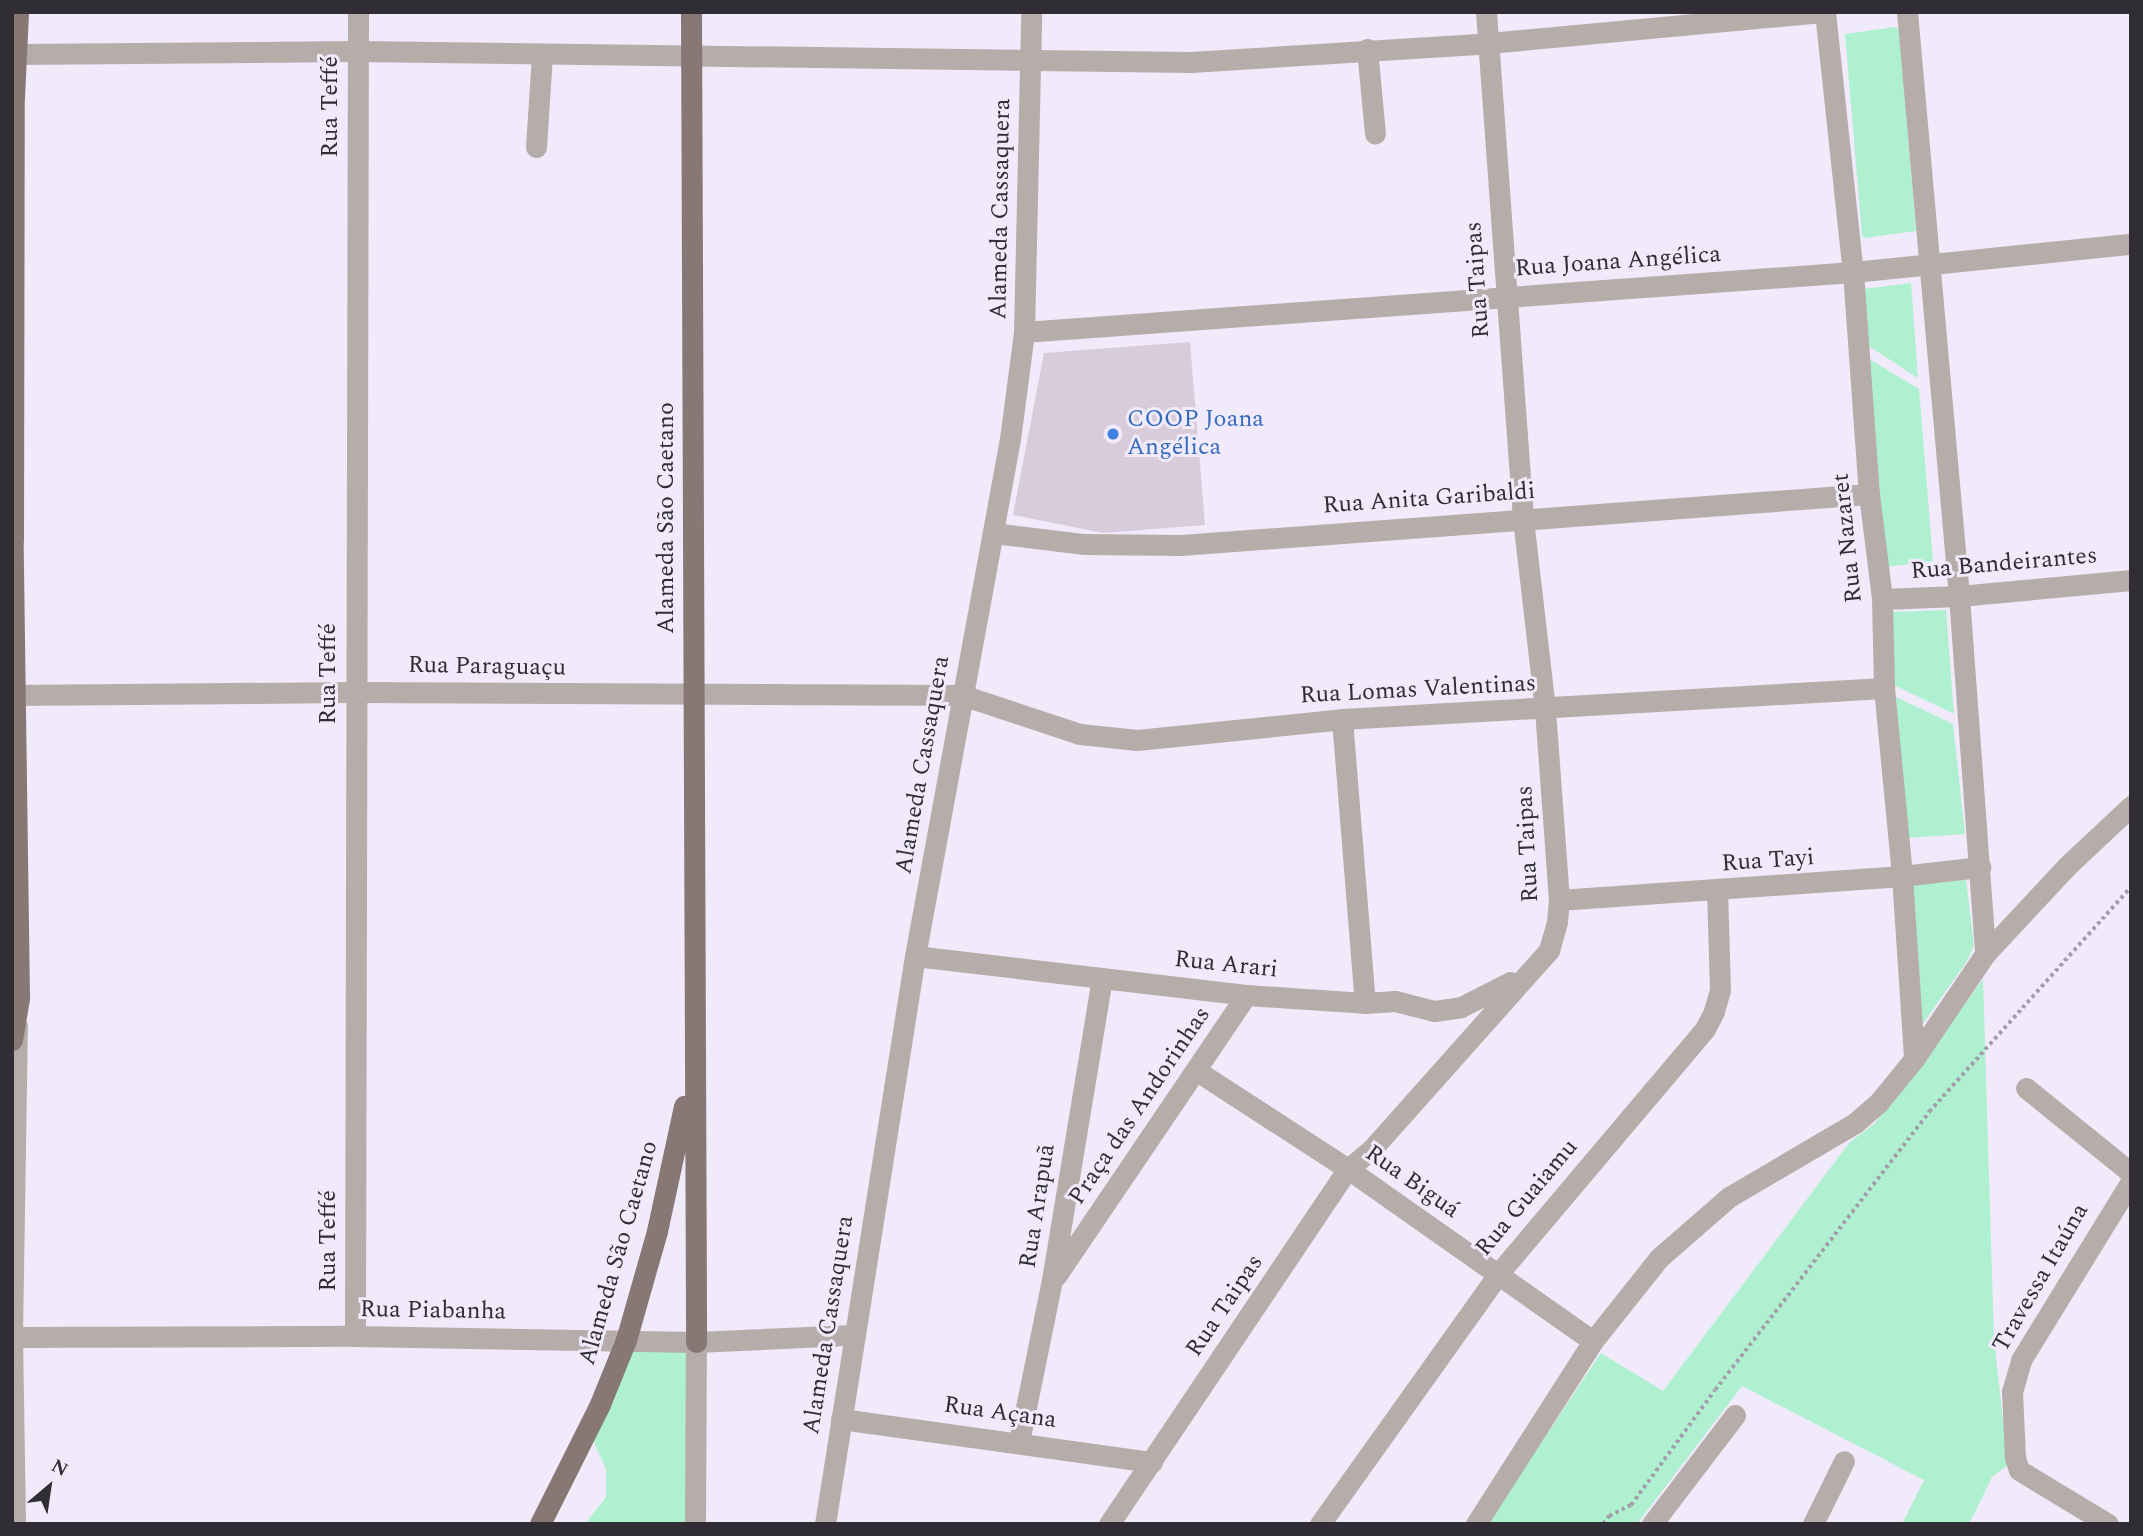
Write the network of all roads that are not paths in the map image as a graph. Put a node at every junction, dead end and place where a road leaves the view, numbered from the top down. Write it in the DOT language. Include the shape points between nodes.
graph roads {
  1 [pos="18,12"];
  2 [pos="358,12"];
  3 [pos="691,12"];
  4 [pos="1031,12"];
  5 [pos="1486,12"];
  6 [pos="1825,12"];
  7 [pos="1907,12"];
  8 [pos="1489,43"];
  9 [pos="1367,49"];
  10 [pos="357,51"];
  11 [pos="16,54"];
  12 [pos="542,54"];
  13 [pos="691,54"];
  14 [pos="1031,61"];
  15 [pos="1375,134"];
  16 [pos="536,147"];
  17 [pos="2131,244"];
  18 [pos="1928,262"];
  19 [pos="1853,272"];
  20 [pos="1504,297"];
  21 [pos="1024,332"];
  22 [pos="1870,494"];
  23 [pos="1522,518"];
  24 [pos="993,533"];
  25 [pos="12,540"];
  26 [pos="2131,580"];
  27 [pos="1959,596"];
  28 [pos="1882,599"];
  29 [pos="1884,688"];
  30 [pos="355,692"];
  31 [pos="14,695"];
  32 [pos="694,695"];
  33 [pos="962,695"];
  34 [pos="1545,709"];
  35 [pos="1342,719"];
  36 [pos="2131,806"];
  37 [pos="1980,867"];
  38 [pos="1902,876"];
  39 [pos="1717,891"];
  40 [pos="1559,901"];
  41 [pos="1985,954"];
  42 [pos="915,956"];
  43 [pos="1524,975"];
  44 [pos="1102,978"];
  45 [pos="1246,995"];
  46 [pos="1364,1003"];
  47 [pos="696,1024"];
  48 [pos="15,1033"];
  49 [pos="1914,1059"];
  50 [pos="1197,1071"];
  51 [pos="2026,1088"];
  52 [pos="1348,1169"];
  53 [pos="2131,1173"];
  54 [pos="2131,1181"];
  55 [pos="1498,1273"];
  56 [pos="1052,1280"];
  57 [pos="853,1335"];
  58 [pos="355,1336"];
  59 [pos="12,1337"];
  60 [pos="626,1340"];
  61 [pos="1593,1341"];
  62 [pos="696,1342"];
  63 [pos="1735,1415"];
  64 [pos="841,1419"];
  65 [pos="1019,1442"];
  66 [pos="1844,1461"];
  67 [pos="1152,1462"];
  68 [pos="830,1492"];
  69 [pos="15,1524"];
  70 [pos="540,1524"];
  71 [pos="695,1524"];
  72 [pos="825,1524"];
  73 [pos="836,1524"];
  74 [pos="1109,1524"];
  75 [pos="1320,1524"];
  76 [pos="1476,1524"];
  77 [pos="1652,1524"];
  78 [pos="1813,1524"];
  79 [pos="2108,1524"];
  1 -- 11 [label="main road"];
  2 -- 10 [label="street, Rua Teffé"];
  3 -- 13 [label="main road, Alameda São Caetano"];
  4 -- 14 [label="street, Alameda Cassaquera"];
  5 -- 8 [label="street, Rua Taipas"];
  6 -- 8 [label="street"];
  6 -- 19 [label="street, Rua Nazaret"];
  7 -- 18 [label="street"];
  8 -- 9 [label="street"];
  8 -- 20 [label="street, Rua Taipas"];
  9 -- 14 [label="street" via="1191,62"];
  9 -- 15 [label="street"];
  10 -- 11 [label="street"];
  10 -- 12 [label="street"];
  10 -- 30 [label="street, Rua Teffé"];
  11 -- 25 [label="main road"];
  12 -- 13 [label="street"];
  12 -- 16 [label="street"];
  13 -- 14 [label="street"];
  13 -- 32 [label="main road, Alameda São Caetano"];
  14 -- 21 [label="street, Alameda Cassaquera"];
  17 -- 18 [label="street, Rua Joana Angélica"];
  18 -- 19 [label="street, Rua Joana Angélica"];
  18 -- 27 [label="street"];
  19 -- 20 [label="street, Rua Joana Angélica"];
  19 -- 22 [label="street, Rua Nazaret"];
  20 -- 21 [label="street, Rua Joana Angélica"];
  20 -- 23 [label="street, Rua Taipas"];
  21 -- 24 [label="street, Alameda Cassaquera"];
  22 -- 23 [label="street, Rua Anita Garibaldi"];
  22 -- 28 [label="street, Rua Nazaret"];
  23 -- 24 [label="street, Rua Anita Garibaldi" via="1133,546"];
  23 -- 34 [label="street, Rua Taipas"];
  24 -- 33 [label="street, Alameda Cassaquera"];
  25 -- 31 [label="main road"];
  26 -- 27 [label="street, Rua Bandeirantes"];
  27 -- 28 [label="street, Rua Bandeirantes"];
  27 -- 37 [label="street"];
  28 -- 29 [label="street, Rua Nazaret"];
  29 -- 34 [label="street, Rua Lomas Valentinas"];
  29 -- 38 [label="street, Rua Nazaret"];
  30 -- 31 [label="street, Rua Paraguaçu"];
  30 -- 32 [label="street, Rua Paraguaçu"];
  30 -- 58 [label="street, Rua Teffé"];
  31 -- 48 [label="main road"];
  32 -- 33 [label="street, Rua Paraguaçu"];
  32 -- 47 [label="main road, Alameda São Caetano"];
  33 -- 35 [label="street, Rua Lomas Valentinas" via="1106,739 1137,740"];
  33 -- 42 [label="street, Alameda Cassaquera"];
  34 -- 35 [label="street, Rua Lomas Valentinas"];
  34 -- 40 [label="street, Rua Taipas"];
  35 -- 46 [label="street"];
  36 -- 41 [label="street"];
  37 -- 38 [label="street, Rua Tayi"];
  37 -- 41 [label="street"];
  38 -- 39 [label="street, Rua Tayi"];
  38 -- 49 [label="street, Rua Nazaret"];
  39 -- 40 [label="street, Rua Tayi"];
  39 -- 55 [label="street, Rua Guaiamu" via="1720,990 1705,1029"];
  40 -- 43 [label="street, Rua Taipas" via="1549,950"];
  41 -- 49 [label="street"];
  42 -- 44 [label="street, Rua Arari"];
  42 -- 57 [label="street, Alameda Cassaquera"];
  43 -- 46 [label="street, Rua Arari" via="1461,1007 1434,1011 1395,1001"];
  43 -- 52 [label="street, Rua Taipas" via="1371,1150"];
  44 -- 45 [label="street, Rua Arari"];
  44 -- 56 [label="street, Rua Arapuã"];
  45 -- 46 [label="street, Rua Arari"];
  45 -- 50 [label="street, Praça das Andorinhas"];
  47 -- 60 [label="main road, Alameda São Caetano" via="671,1175"];
  47 -- 62 [label="main road, Alameda São Caetano"];
  48 -- 59 [label="street"];
  49 -- 61 [label="street" via="1855,1123 1762,1176 1693,1227 1634,1286"];
  50 -- 52 [label="street, Rua Biguá"];
  50 -- 56 [label="street, Praça das Andorinhas"];
  51 -- 53 [label="street"];
  52 -- 55 [label="street, Rua Biguá"];
  52 -- 67 [label="street, Rua Taipas"];
  54 -- 79 [label="street, Travessa Itaúna" via="2021,1360 2012,1392 2015,1458 2020,1470"];
  55 -- 61 [label="street, Rua Biguá"];
  55 -- 75 [label="street, Rua Guaiamu"];
  56 -- 65 [label="street, Rua Arapuã"];
  57 -- 62 [label="street, Rua Piabanha"];
  57 -- 64 [label="street, Alameda Cassaquera"];
  58 -- 59 [label="street, Rua Piabanha"];
  58 -- 60 [label="street, Rua Piabanha"];
  59 -- 69 [label="street"];
  60 -- 62 [label="street, Rua Piabanha"];
  60 -- 70 [label="main road, Alameda São Caetano" via="600,1404"];
  61 -- 76 [label="street"];
  62 -- 71 [label="street"];
  63 -- 77 [label="street"];
  64 -- 65 [label="street, Rua Açana"];
  64 -- 68 [label="street, Alameda Cassaquera"];
  65 -- 67 [label="street, Rua Açana"];
  66 -- 78 [label="street"];
  67 -- 74 [label="street, Rua Taipas"];
  68 -- 72 [label="street, Alameda Cassaquera"];
  68 -- 73 [label="street"];
}
